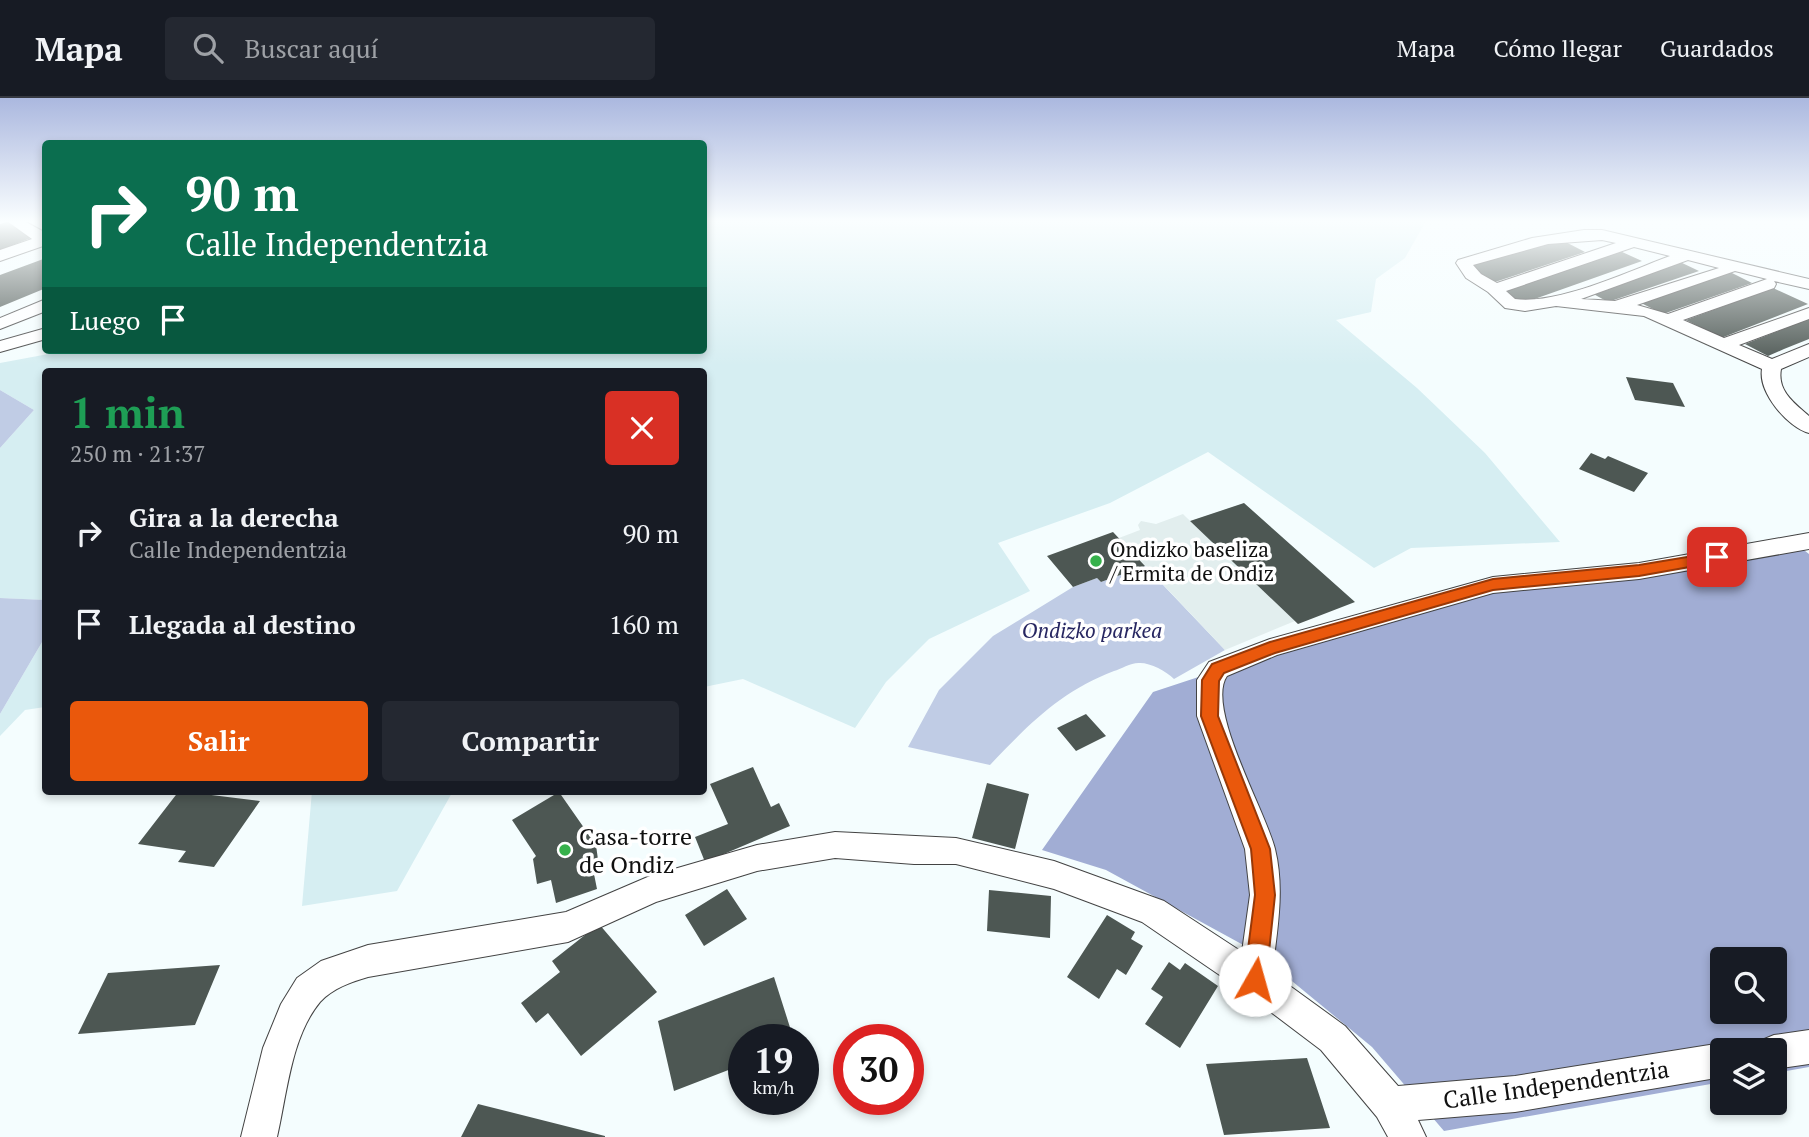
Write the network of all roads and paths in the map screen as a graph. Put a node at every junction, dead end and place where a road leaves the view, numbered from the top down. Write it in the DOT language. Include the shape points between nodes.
graph roads {
  1 [pos="1467,269"];
  2 [pos="1553,269"];
  3 [pos="1646,269"];
  4 [pos="1725,269"];
  5 [pos="1733,269"];
  6 [pos="1736,269"];
  7 [pos="1768,284"];
  8 [pos="1809,284"];
  9 [pos="1495,289"];
  10 [pos="1809,299"];
  11 [pos="1552,302"];
  12 [pos="42,306"];
  13 [pos="1616,306"];
  14 [pos="1809,313"];
  15 [pos="1670,319"];
  16 [pos="0,324"];
  17 [pos="42,334"];
  18 [pos="1725,344"];
  19 [pos="0,347"];
  20 [pos="1809,350"];
  21 [pos="1772,366"];
  22 [pos="1809,428"];
  23 [pos="1809,541"];
  24 [pos="1255,980"];
  25 [pos="1809,1046"];
  26 [pos="1787,1050"];
  27 [pos="1710,1062"];
  28 [pos="1390,1104"];
  29 [pos="259,1137"];
  30 [pos="1408,1137"];
  1 -- 9 [label="street"];
  2 -- 9 [label="street"];
  3 -- 11 [label="street"];
  4 -- 13 [label="street"];
  5 -- 7 [label="street"];
  6 -- 8 [label="street"];
  7 -- 10 [label="street"];
  7 -- 15 [label="street"];
  9 -- 11 [label="street" via="1511,304 1525,307"];
  11 -- 13 [label="street"];
  12 -- 16 [label="street"];
  13 -- 15 [label="street"];
  14 -- 18 [label="street"];
  15 -- 18 [label="street"];
  17 -- 19 [label="street"];
  18 -- 21 [label="street"];
  20 -- 21 [label="street"];
  21 -- 22 [label="street" via="1768,379 1772,391"];
  23 -- 24 [label="street" via="1639,570 1493,584 1270,648 1218,669 1210,680 1210,716 1260,849 1265,895"];
  24 -- 28 [label="street" via="1333,1038"];
  24 -- 29 [label="street" via="1153,911 1054,875 956,851 835,845 757,858 650,890 568,927 368,961 333,972 309,990 293,1016 280,1048"];
  25 -- 26 [label="street"];
  27 -- 28 [label="street, Calle Independentzia" via="1514,1094"];
  28 -- 30 [label="street"];
}
